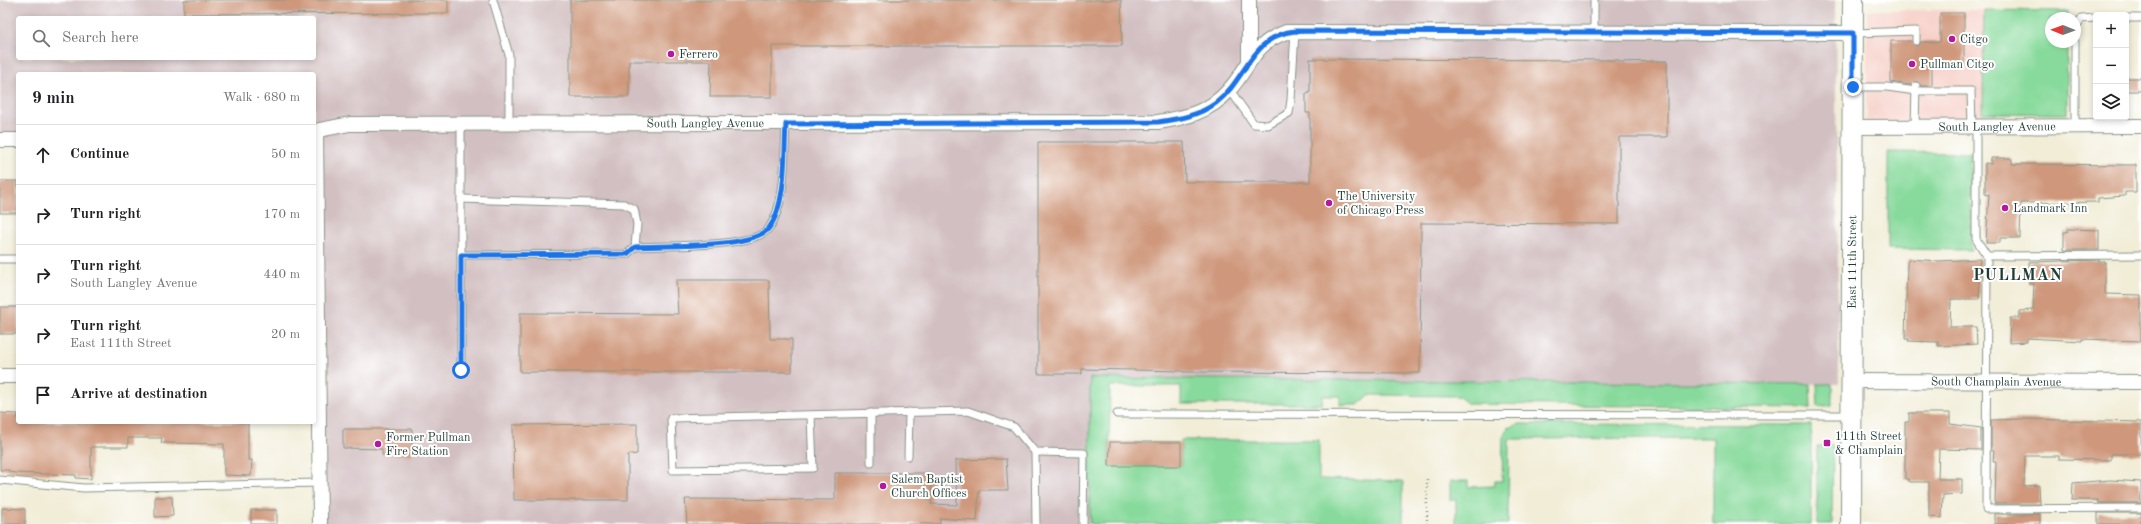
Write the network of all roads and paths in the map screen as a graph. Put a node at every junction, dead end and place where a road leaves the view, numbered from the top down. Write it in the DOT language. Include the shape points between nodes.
graph roads {
  1 [pos="493,0"];
  2 [pos="1249,0"];
  3 [pos="1594,0"];
  4 [pos="1854,0"];
  5 [pos="2093,18"];
  6 [pos="2129,18"];
  7 [pos="2141,18"];
  8 [pos="2081,19"];
  9 [pos="1295,31"];
  10 [pos="1594,32"];
  11 [pos="1853,33"];
  12 [pos="1916,42"];
  13 [pos="2074,48"];
  14 [pos="1249,61"];
  15 [pos="1853,87"];
  16 [pos="1916,88"];
  17 [pos="1230,90"];
  18 [pos="461,124"];
  19 [pos="509,124"];
  20 [pos="786,124"];
  21 [pos="1853,126"];
  22 [pos="1974,126"];
  23 [pos="2074,126"];
  24 [pos="2141,126"];
  25 [pos="1915,127"];
  26 [pos="316,131"];
  27 [pos="0,140"];
  28 [pos="16,140"];
  29 [pos="461,199"];
  30 [pos="635,247"];
  31 [pos="461,255"];
  32 [pos="2141,255"];
  33 [pos="1987,256"];
  34 [pos="316,257"];
  35 [pos="0,259"];
  36 [pos="16,259"];
  37 [pos="461,370"];
  38 [pos="0,376"];
  39 [pos="16,376"];
  40 [pos="316,376"];
  41 [pos="1852,381"];
  42 [pos="1987,381"];
  43 [pos="2141,382"];
  44 [pos="909,412"];
  45 [pos="872,414"];
  46 [pos="1117,414"];
  47 [pos="1852,415"];
  48 [pos="811,416"];
  49 [pos="1035,452"];
  50 [pos="908,456"];
  51 [pos="871,463"];
  52 [pos="1427,478"];
  53 [pos="0,480"];
  54 [pos="319,483"];
  55 [pos="2141,508"];
  56 [pos="320,524"];
  57 [pos="1036,524"];
  58 [pos="1084,524"];
  59 [pos="1427,524"];
  60 [pos="1851,524"];
  1 -- 19 [label="lane" via="509,55"];
  2 -- 14 [label="street"];
  3 -- 10 [label="lane"];
  4 -- 11 [label="main road, East 111th Street"];
  5 -- 8 [label="lane"];
  6 -- 7 [label="lane"];
  9 -- 10 [label="street, South Langley Avenue"];
  9 -- 14 [label="street, South Langley Avenue" via="1273,37 1261,46"];
  9 -- 17 [label="lane" via="1289,113 1268,125 1254,124"];
  10 -- 11 [label="street, South Langley Avenue"];
  11 -- 12 [label="lane" via="1916,31"];
  11 -- 15 [label="main road, East 111th Street"];
  13 -- 23 [label="lane"];
  14 -- 17 [label="street, South Langley Avenue"];
  15 -- 16 [label="lane"];
  15 -- 21 [label="main road, East 111th Street"];
  16 -- 22 [label="lane" via="1971,91"];
  16 -- 25 [label="lane"];
  17 -- 20 [label="street, South Langley Avenue" via="1216,103 1199,113 1158,122"];
  18 -- 19 [label="street, South Langley Avenue"];
  18 -- 26 [label="street, South Langley Avenue" via="350,124"];
  18 -- 29 [label="lane"];
  19 -- 20 [label="street, South Langley Avenue"];
  20 -- 30 [label="lane" via="778,210 768,229 747,240 727,243"];
  21 -- 25 [label="street, South Langley Avenue"];
  21 -- 41 [label="main road, East 111th Street"];
  22 -- 23 [label="street, South Langley Avenue"];
  22 -- 25 [label="street, South Langley Avenue"];
  22 -- 33 [label="lane" via="1976,239"];
  23 -- 24 [label="street, South Langley Avenue"];
  27 -- 28 [label="street"];
  29 -- 30 [label="lane" via="624,204 634,208 637,224"];
  29 -- 31 [label="lane"];
  30 -- 31 [label="lane" via="627,254"];
  31 -- 37 [label="lane"];
  32 -- 33 [label="lane"];
  33 -- 42 [label="lane"];
  34 -- 40 [label="street"];
  35 -- 36 [label="lane"];
  38 -- 39 [label="street"];
  40 -- 54 [label="street"];
  41 -- 42 [label="street, South Champlain Avenue"];
  41 -- 47 [label="main road, East 111th Street"];
  42 -- 43 [label="street, South Champlain Avenue"];
  42 -- 55 [label="lane" via="1986,509"];
  44 -- 45 [label="lane"];
  44 -- 49 [label="lane" via="968,410 1014,427"];
  44 -- 50 [label="lane"];
  45 -- 48 [label="lane"];
  45 -- 51 [label="lane"];
  46 -- 47 [label="lane"];
  47 -- 60 [label="main road, East 111th Street"];
  48 -- 48 [label="lane" via="671,418 673,470 813,468"];
  49 -- 57 [label="lane"];
  49 -- 58 [label="lane" via="1084,453"];
  52 -- 59 [label="path"];
  53 -- 54 [label="lane" via="84,488"];
  54 -- 56 [label="street"];
}
